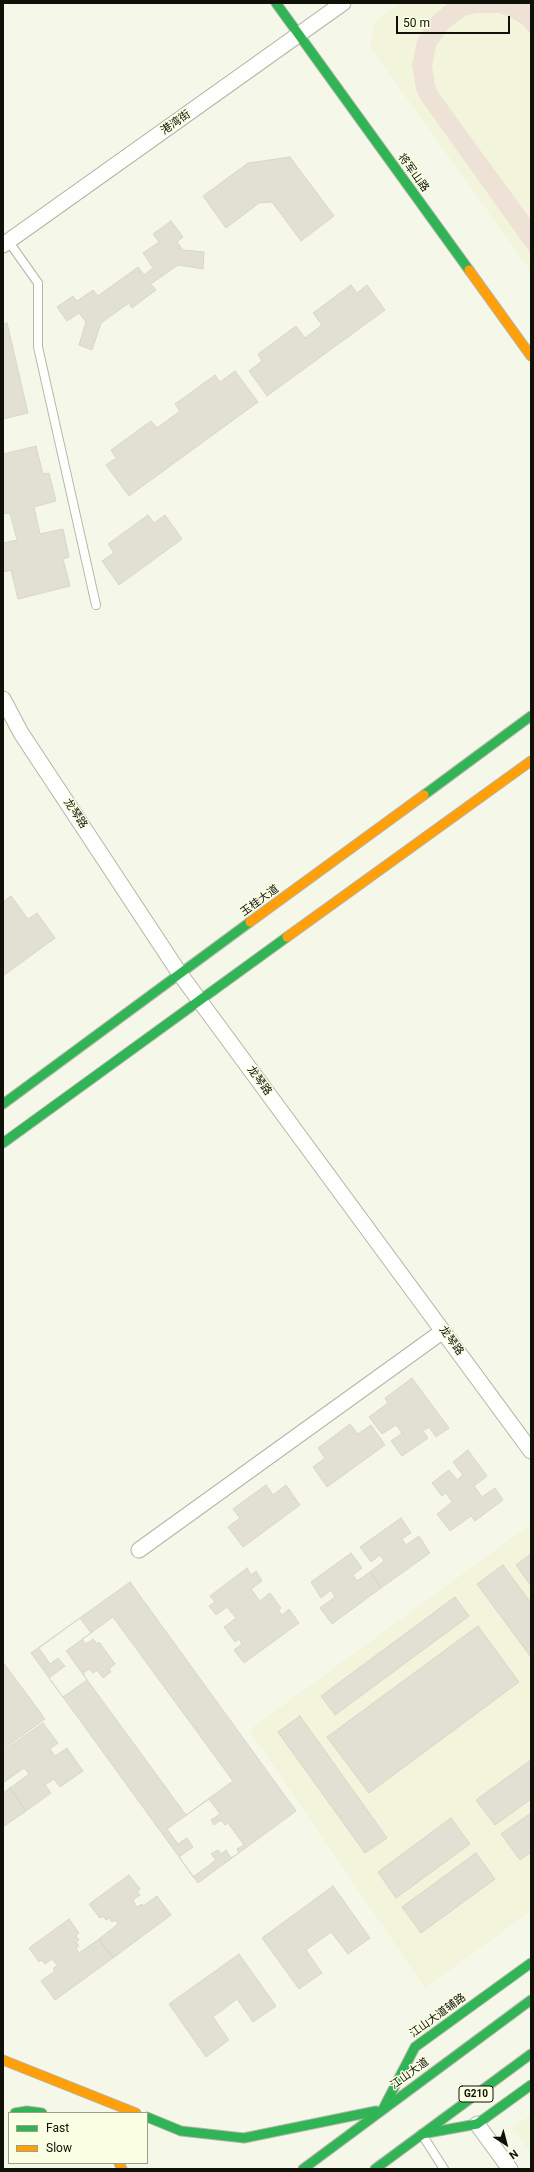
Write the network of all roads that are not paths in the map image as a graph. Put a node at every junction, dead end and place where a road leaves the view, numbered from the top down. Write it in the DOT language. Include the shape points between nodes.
graph roads {
  1 [pos="276,3"];
  2 [pos="343,3"];
  3 [pos="299,35"];
  4 [pos="6,243"];
  5 [pos="531,356"];
  6 [pos="96,605"];
  7 [pos="3,699"];
  8 [pos="531,716"];
  9 [pos="531,761"];
  10 [pos="180,974"];
  11 [pos="200,1001"];
  12 [pos="3,1104"];
  13 [pos="3,1143"];
  14 [pos="443,1331"];
  15 [pos="531,1451"];
  16 [pos="140,1550"];
  17 [pos="531,1963"];
  18 [pos="531,2000"];
  19 [pos="531,2054"];
  20 [pos="3,2060"];
  21 [pos="531,2085"];
  22 [pos="383,2109"];
  23 [pos="21,2112"];
  24 [pos="34,2112"];
  25 [pos="133,2112"];
  26 [pos="148,2117"];
  27 [pos="477,2124"];
  28 [pos="422,2134"];
  29 [pos="399,2163"];
  30 [pos="303,2169"];
  31 [pos="375,2169"];
  32 [pos="444,2169"];
  33 [pos="510,2169"];
  1 -- 3 [label="main road, 将军山路"];
  2 -- 3 [label="street, 港湾街"];
  3 -- 4 [label="street, 港湾街"];
  3 -- 5 [label="main road, 将军山路"];
  4 -- 6 [label="lane" via="38,283 38,347"];
  7 -- 10 [label="street, 龙琴路" via="21,733"];
  8 -- 10 [label="main road, 玉桂大道"];
  9 -- 11 [label="main road"];
  10 -- 11 [label="street, 龙琴路"];
  10 -- 12 [label="main road, 玉桂大道"];
  11 -- 13 [label="main road"];
  11 -- 14 [label="street, 龙琴路"];
  14 -- 15 [label="street, 龙琴路"];
  14 -- 16 [label="street"];
  17 -- 22 [label="main road, 江山大道辅路" via="415,2047"];
  18 -- 22 [label="main road, 江山大道"];
  19 -- 28 [label="main road, G210"];
  20 -- 25 [label="main road"];
  21 -- 27 [label="main road"];
  22 -- 26 [label="main road" via="244,2138 181,2131"];
  22 -- 30 [label="main road, 江山大道"];
  23 -- 24 [label="main road"];
  27 -- 28 [label="main road"];
  27 -- 33 [label="street"];
  28 -- 29 [label="main road"];
  28 -- 31 [label="main road, G210"];
  28 -- 32 [label="lane"];
}
